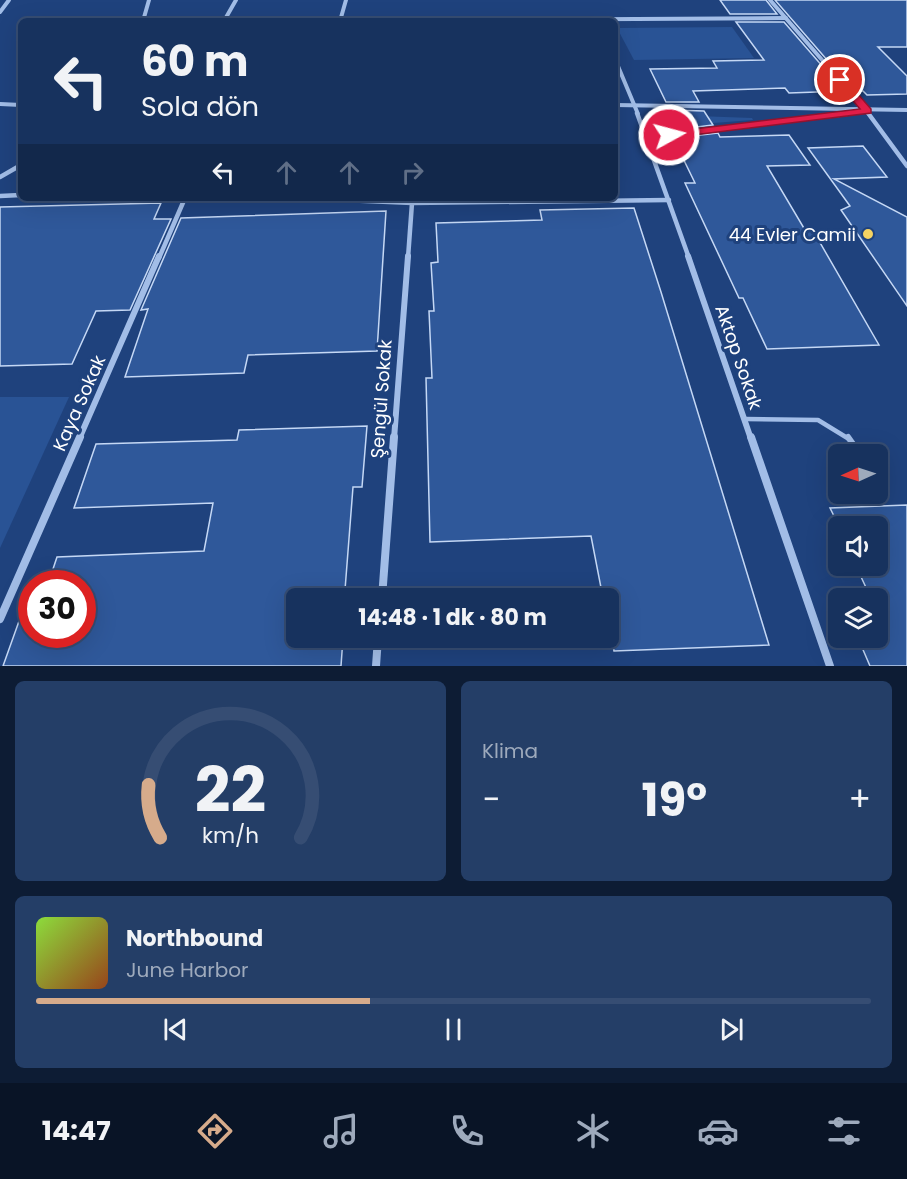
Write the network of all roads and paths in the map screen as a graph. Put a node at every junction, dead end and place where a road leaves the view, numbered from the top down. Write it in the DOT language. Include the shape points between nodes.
graph roads {
  1 [pos="9,0"];
  2 [pos="149,0"];
  3 [pos="236,0"];
  4 [pos="346,0"];
  5 [pos="770,0"];
  6 [pos="0,12"];
  7 [pos="144,18"];
  8 [pos="226,18"];
  9 [pos="340,18"];
  10 [pos="786,18"];
  11 [pos="618,20"];
  12 [pos="618,66"];
  13 [pos="0,104"];
  14 [pos="18,105"];
  15 [pos="618,105"];
  16 [pos="635,105"];
  17 [pos="907,110"];
  18 [pos="867,111"];
  19 [pos="647,137"];
  20 [pos="907,166"];
  21 [pos="18,167"];
  22 [pos="0,177"];
  23 [pos="18,195"];
  24 [pos="0,196"];
  25 [pos="669,200"];
  26 [pos="184,201"];
  27 [pos="366,201"];
  28 [pos="583,201"];
  29 [pos="618,201"];
  30 [pos="412,203"];
  31 [pos="745,419"];
  32 [pos="853,444"];
  33 [pos="382,588"];
  34 [pos="0,619"];
  35 [pos="377,648"];
  36 [pos="376,666"];
  37 [pos="830,666"];
  1 -- 6 [label="street"];
  2 -- 7 [label="street"];
  3 -- 8 [label="street"];
  4 -- 9 [label="street"];
  5 -- 10 [label="street"];
  10 -- 11 [label="street"];
  10 -- 18 [label="street"];
  12 -- 16 [label="street, Aktop Sokak"];
  13 -- 14 [label="street"];
  15 -- 16 [label="street"];
  16 -- 18 [label="street"];
  16 -- 19 [label="street, Aktop Sokak"];
  17 -- 18 [label="street"];
  18 -- 19 [label="street"];
  18 -- 20 [label="street"];
  19 -- 25 [label="street, Aktop Sokak"];
  21 -- 22 [label="street"];
  23 -- 24 [label="street"];
  25 -- 29 [label="street"];
  25 -- 31 [label="street, Aktop Sokak"];
  26 -- 34 [label="street, Kaya Sokak"];
  27 -- 30 [label="street"];
  28 -- 30 [label="street"];
  30 -- 33 [label="street, Şengül Sokak"];
  31 -- 32 [label="lane" via="818,420 846,435"];
  31 -- 37 [label="street, Aktop Sokak"];
  35 -- 36 [label="street"];
}
